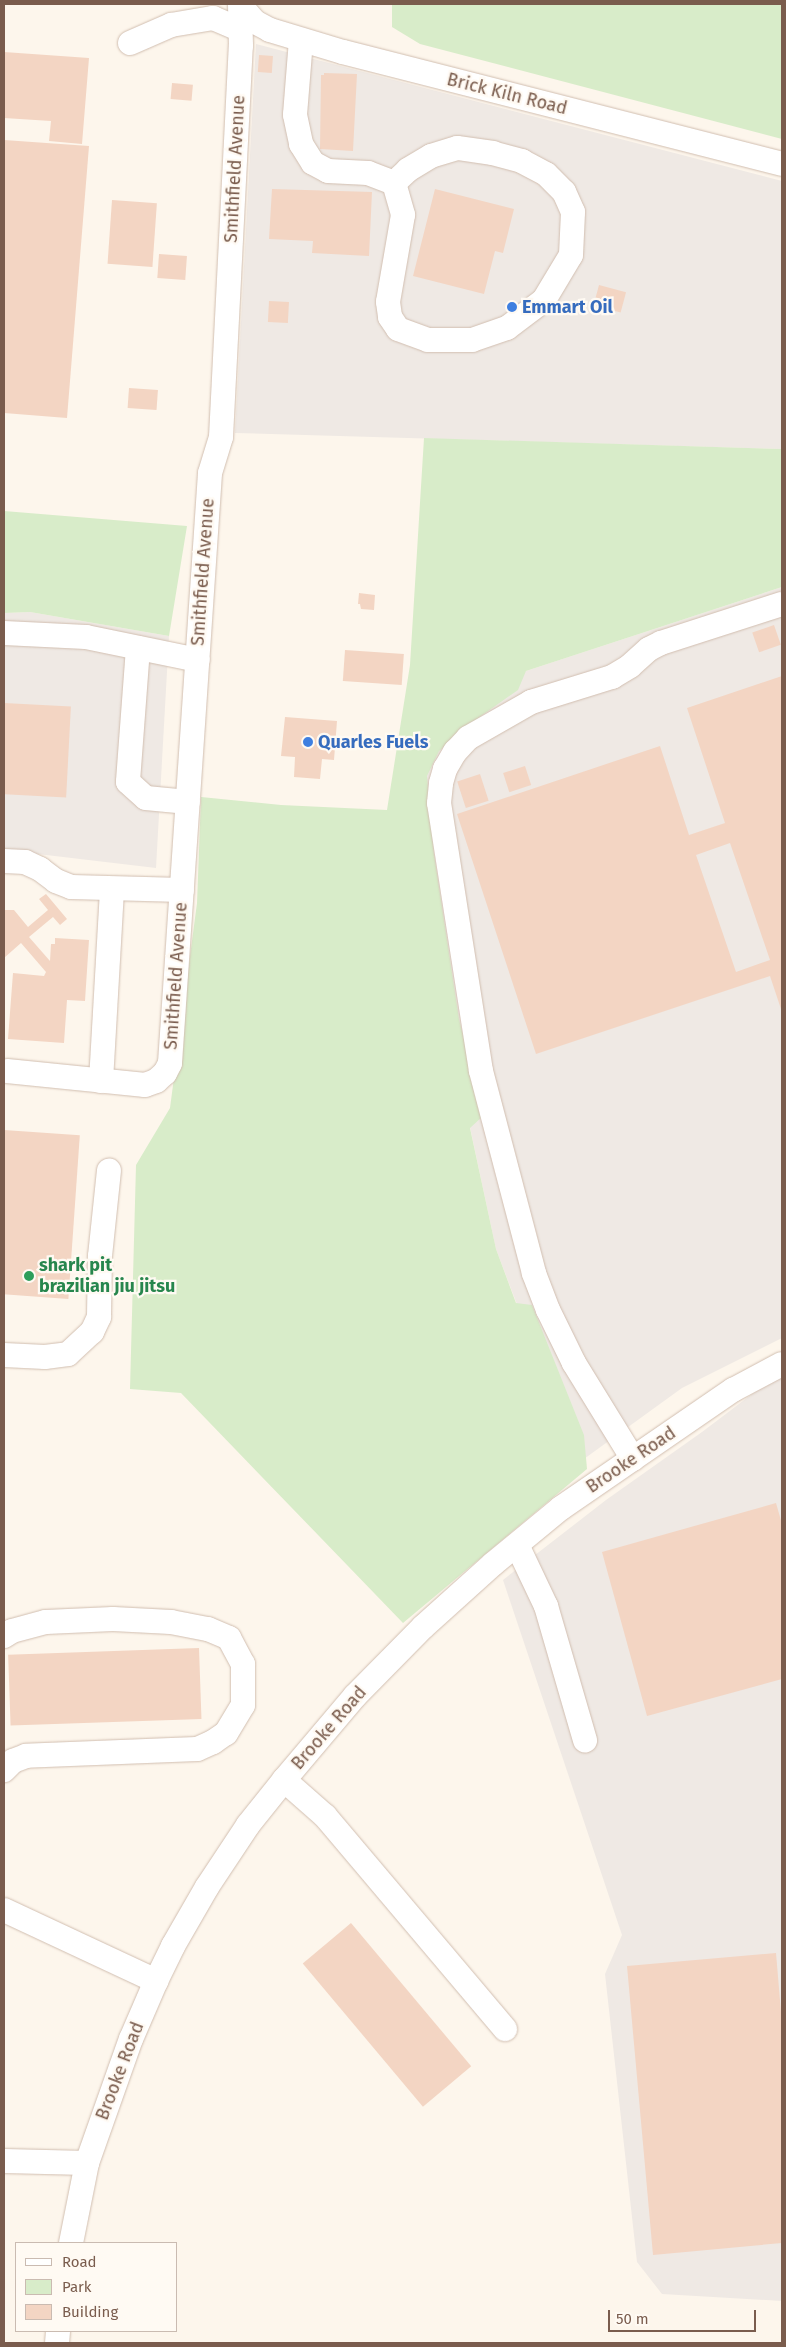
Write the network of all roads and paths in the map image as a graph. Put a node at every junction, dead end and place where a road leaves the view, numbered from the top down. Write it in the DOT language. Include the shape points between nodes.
graph roads {
  1 [pos="241,5"];
  2 [pos="241,30"];
  3 [pos="301,40"];
  4 [pos="130,43"];
  5 [pos="782,164"];
  6 [pos="394,183"];
  7 [pos="782,604"];
  8 [pos="4,633"];
  9 [pos="138,648"];
  10 [pos="198,660"];
  11 [pos="188,802"];
  12 [pos="4,861"];
  13 [pos="112,889"];
  14 [pos="182,890"];
  15 [pos="7,1071"];
  16 [pos="101,1081"];
  17 [pos="109,1170"];
  18 [pos="4,1355"];
  19 [pos="782,1364"];
  20 [pos="633,1459"];
  21 [pos="517,1544"];
  22 [pos="4,1636"];
  23 [pos="585,1740"];
  24 [pos="4,1770"];
  25 [pos="284,1780"];
  26 [pos="4,1910"];
  27 [pos="156,1981"];
  28 [pos="505,2029"];
  29 [pos="4,2161"];
  30 [pos="87,2162"];
  31 [pos="71,2242"];
  1 -- 2 [label="street, Smithfield Avenue"];
  1 -- 3 [label="street, Brick Kiln Road" via="255,22"];
  2 -- 4 [label="street" via="213,18 171,26"];
  2 -- 10 [label="street, Smithfield Avenue" via="221,437 210,473"];
  3 -- 5 [label="street, Brick Kiln Road"];
  3 -- 6 [label="street" via="295,114 301,144 313,163 328,171 368,173"];
  6 -- 6 [label="street" via="403,215 388,302 390,317 398,329 428,340 472,340 507,328 544,300 571,255 573,212 564,192 546,174 522,161 457,148 431,156"];
  7 -- 20 [label="street" via="661,642 612,677 531,702 468,738 455,752 441,783 439,803 481,1071 534,1273 574,1364"];
  8 -- 9 [label="street" via="86,637"];
  9 -- 10 [label="street"];
  9 -- 11 [label="street" via="128,782 146,798"];
  10 -- 11 [label="street, Smithfield Avenue"];
  11 -- 14 [label="street, Smithfield Avenue"];
  12 -- 13 [label="street" via="25,862 71,887"];
  13 -- 14 [label="street"];
  13 -- 16 [label="street"];
  14 -- 16 [label="street, Smithfield Avenue" via="170,1062 161,1077 145,1084"];
  15 -- 16 [label="street, Smithfield Avenue"];
  17 -- 18 [label="street" via="100,1256 99,1317 92,1332 68,1354 45,1357"];
  19 -- 20 [label="street, Brooke Road" via="733,1390"];
  20 -- 21 [label="street, Brooke Road" via="561,1508"];
  21 -- 23 [label="street" via="546,1606"];
  21 -- 25 [label="street, Brooke Road" via="423,1628 355,1696"];
  22 -- 24 [label="street" via="46,1622 172,1622 208,1629 229,1638 243,1664 243,1705 226,1733 197,1749 26,1756"];
  25 -- 27 [label="street, Brooke Road" via="248,1825 207,1887"];
  25 -- 28 [label="street" via="325,1816"];
  26 -- 27 [label="street"];
  27 -- 30 [label="street, Brooke Road" via="130,2038"];
  29 -- 30 [label="street"];
  30 -- 31 [label="street, Brooke Road"];
}
